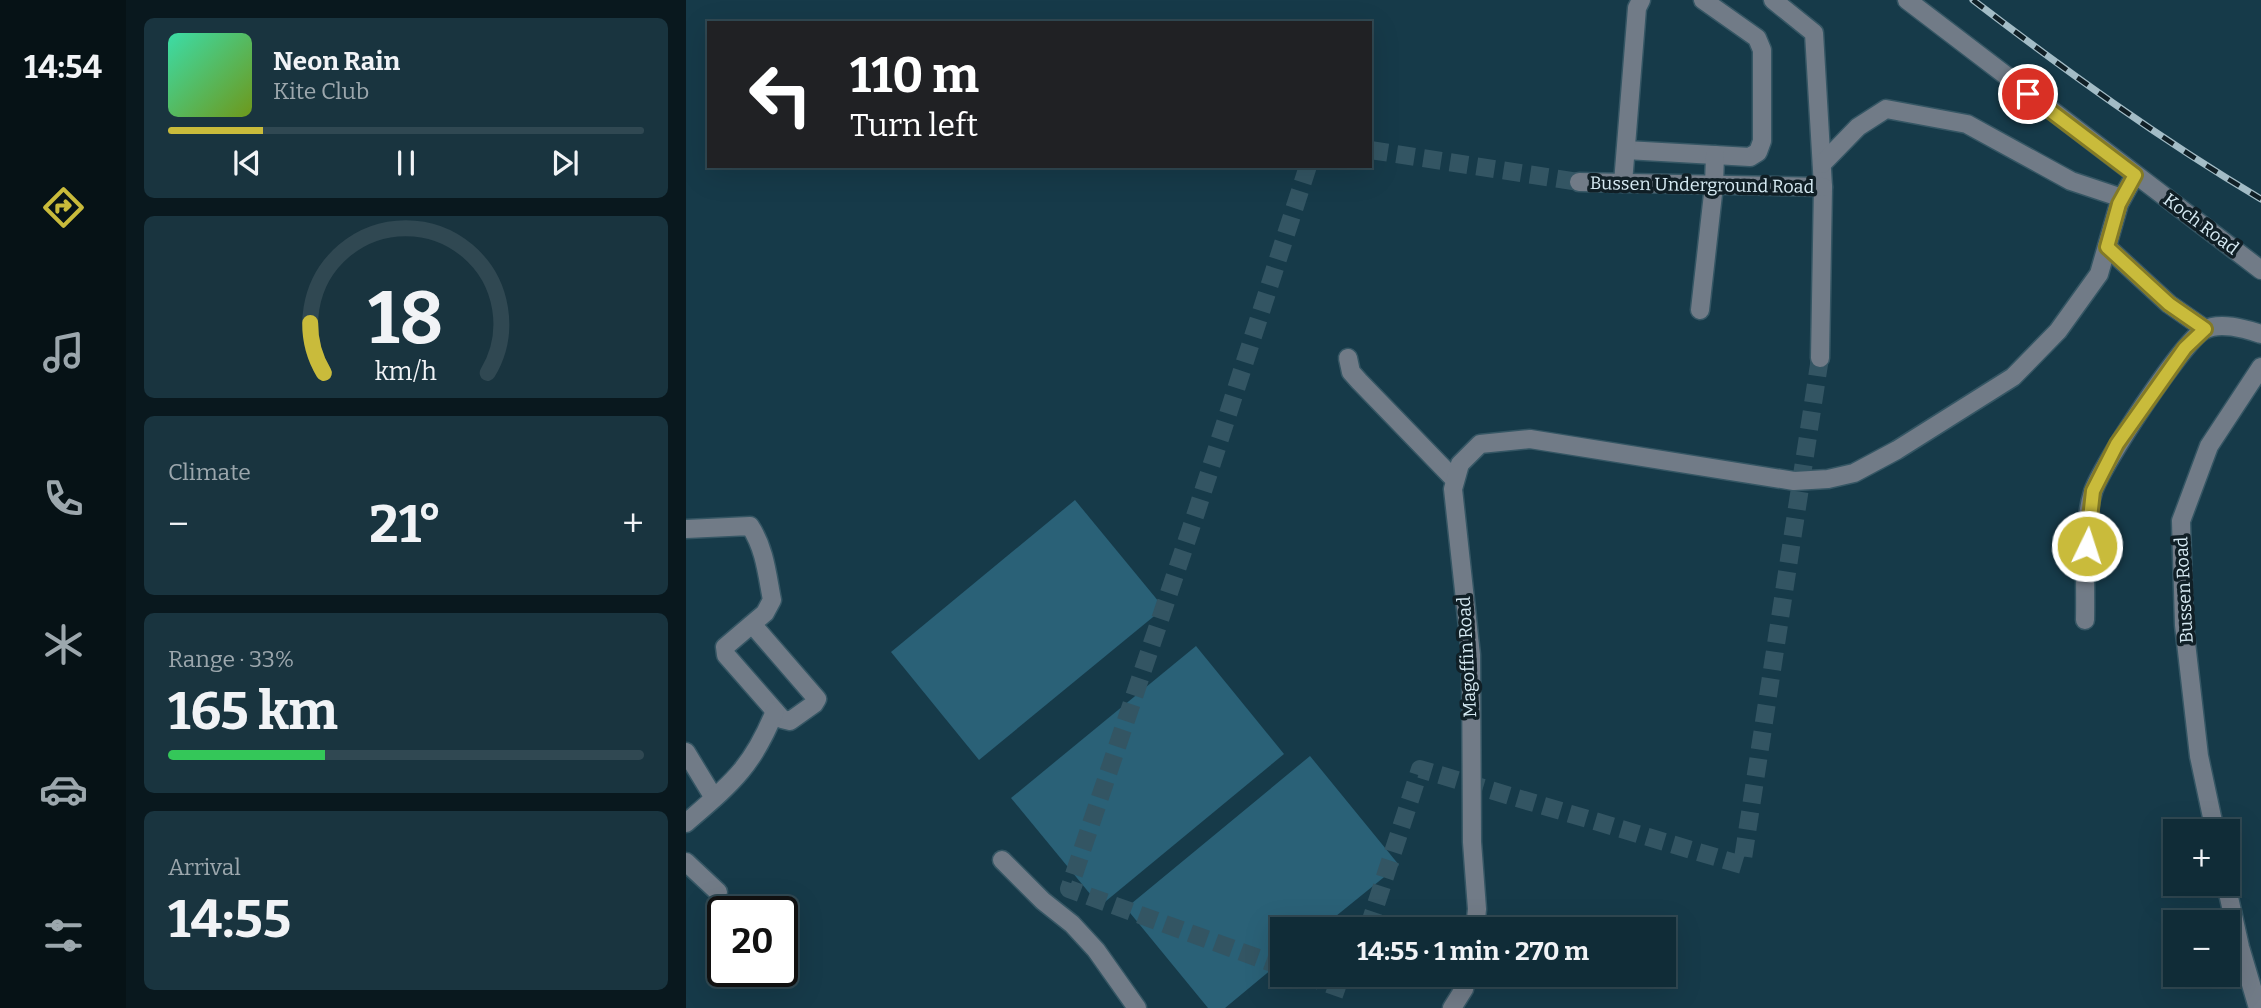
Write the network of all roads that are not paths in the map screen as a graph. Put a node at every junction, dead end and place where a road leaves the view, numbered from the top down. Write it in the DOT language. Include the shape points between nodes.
graph roads {
  1 [pos="1642,0"];
  2 [pos="1703,0"];
  3 [pos="1773,0"];
  4 [pos="1907,0"];
  5 [pos="1626,150"];
  6 [pos="1715,155"];
  7 [pos="1822,164"];
  8 [pos="2135,175"];
  9 [pos="1579,182"];
  10 [pos="1623,183"];
  11 [pos="1714,185"];
  12 [pos="1823,187"];
  13 [pos="2122,198"];
  14 [pos="2107,247"];
  15 [pos="2261,270"];
  16 [pos="1700,310"];
  17 [pos="2205,329"];
  18 [pos="2261,334"];
  19 [pos="1348,358"];
  20 [pos="1820,358"];
  21 [pos="2261,367"];
  22 [pos="1455,480"];
  23 [pos="686,529"];
  24 [pos="2085,620"];
  25 [pos="752,624"];
  26 [pos="775,711"];
  27 [pos="686,752"];
  28 [pos="715,798"];
  29 [pos="2212,819"];
  30 [pos="686,823"];
  31 [pos="1002,860"];
  32 [pos="686,862"];
  33 [pos="718,892"];
  34 [pos="2229,896"];
  35 [pos="1476,917"];
  36 [pos="1464,987"];
  37 [pos="1137,1008"];
  38 [pos="1452,1008"];
  39 [pos="2258,1008"];
  1 -- 5 [label="street" via="1637,8"];
  2 -- 6 [label="street" via="1757,38 1762,50 1762,141 1758,152"];
  3 -- 7 [label="street" via="1814,33"];
  4 -- 8 [label="street, Koch Road"];
  5 -- 6 [label="street"];
  5 -- 10 [label="street"];
  6 -- 11 [label="street"];
  7 -- 12 [label="street"];
  7 -- 13 [label="street" via="1858,127 1886,109 1968,124 2071,181"];
  8 -- 13 [label="street"];
  8 -- 15 [label="street, Koch Road"];
  9 -- 10 [label="street, Bussen Underground Road"];
  10 -- 11 [label="street, Bussen Underground Road"];
  11 -- 12 [label="street, Bussen Underground Road"];
  11 -- 16 [label="street"];
  12 -- 20 [label="street, Bussen Underground Road"];
  13 -- 14 [label="street"];
  14 -- 17 [label="street" via="2169,304"];
  14 -- 22 [label="street" via="2099,274 2058,331 2013,377 1854,473 1794,481 1530,439 1480,444 1460,464"];
  17 -- 18 [label="street" via="2236,326"];
  17 -- 24 [label="street" via="2185,348 2117,444 2093,491"];
  19 -- 22 [label="street" via="1351,372"];
  21 -- 29 [label="street, Bussen Road" via="2209,446 2181,521 2186,638 2199,756"];
  22 -- 35 [label="street, Magoffin Road" via="1452,489 1471,655"];
  23 -- 25 [label="street" via="751,526 763,551 772,600"];
  25 -- 26 [label="street" via="725,647 726,655"];
  25 -- 26 [label="street" via="817,699 790,721"];
  26 -- 28 [label="street" via="749,763"];
  27 -- 28 [label="street"];
  28 -- 30 [label="street"];
  31 -- 37 [label="street" via="1096,950"];
  32 -- 33 [label="street"];
  34 -- 39 [label="street"];
  36 -- 38 [label="street"];
}
